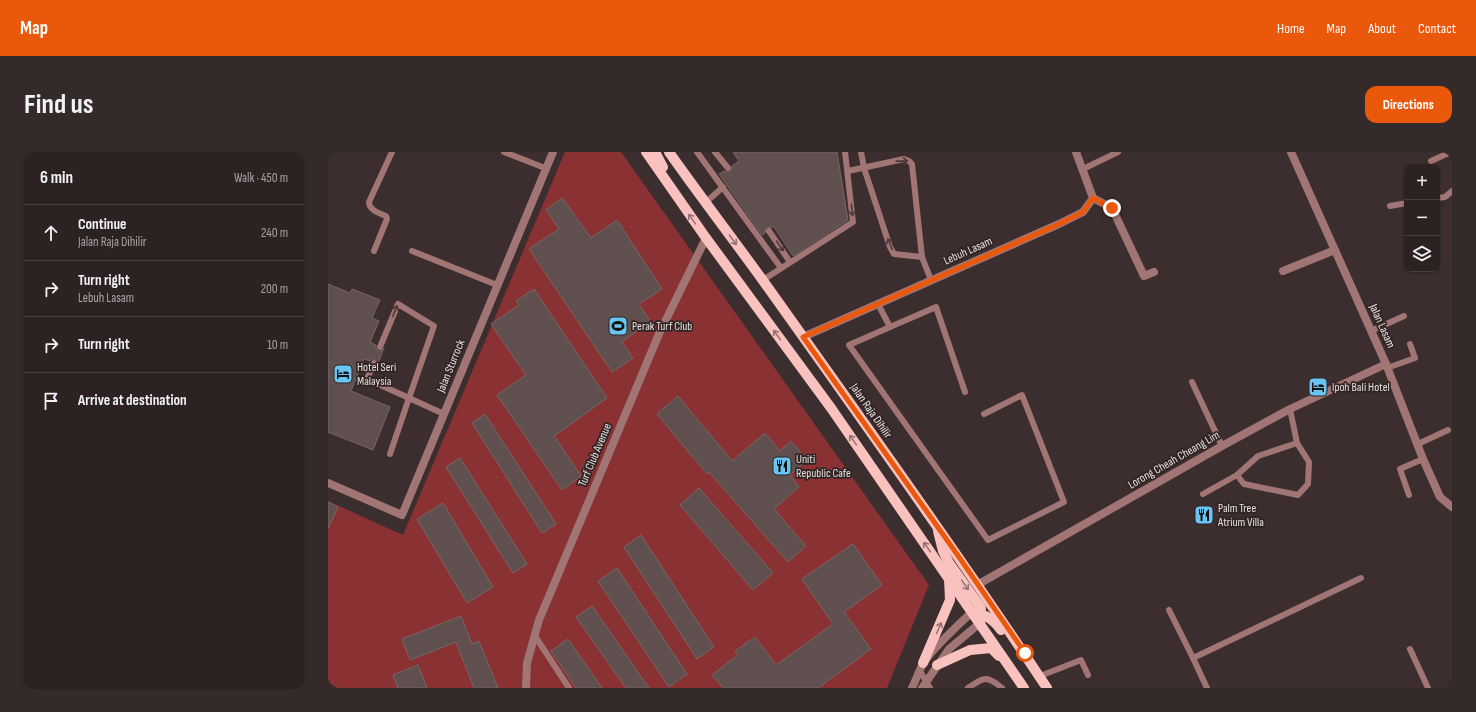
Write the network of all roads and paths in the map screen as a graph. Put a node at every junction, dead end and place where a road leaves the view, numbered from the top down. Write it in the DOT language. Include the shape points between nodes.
graph roads {
  1 [pos="392,152"];
  2 [pos="505,152"];
  3 [pos="552,152"];
  4 [pos="646,152"];
  5 [pos="655,152"];
  6 [pos="669,152"];
  7 [pos="697,152"];
  8 [pos="715,152"];
  9 [pos="845,152"];
  10 [pos="861,152"];
  11 [pos="1076,152"];
  12 [pos="1118,152"];
  13 [pos="1291,152"];
  14 [pos="1451,152"];
  15 [pos="1431,161"];
  16 [pos="545,168"];
  17 [pos="728,168"];
  18 [pos="864,168"];
  19 [pos="1083,169"];
  20 [pos="848,171"];
  21 [pos="724,187"];
  22 [pos="1452,191"];
  23 [pos="1093,198"];
  24 [pos="1440,198"];
  25 [pos="705,203"];
  26 [pos="1404,204"];
  27 [pos="684,206"];
  28 [pos="1390,206"];
  29 [pos="769,230"];
  30 [pos="706,238"];
  31 [pos="1335,250"];
  32 [pos="374,251"];
  33 [pos="412,251"];
  34 [pos="922,257"];
  35 [pos="790,262"];
  36 [pos="781,268"];
  37 [pos="1283,271"];
  38 [pos="1154,272"];
  39 [pos="763,280"];
  40 [pos="931,280"];
  41 [pos="497,285"];
  42 [pos="878,304"];
  43 [pos="1404,316"];
  44 [pos="890,327"];
  45 [pos="1371,332"];
  46 [pos="803,337"];
  47 [pos="1410,344"];
  48 [pos="380,346"];
  49 [pos="374,363"];
  50 [pos="1387,366"];
  51 [pos="1192,382"];
  52 [pos="965,392"];
  53 [pos="409,398"];
  54 [pos="1290,409"];
  55 [pos="444,414"];
  56 [pos="984,414"];
  57 [pos="1448,430"];
  58 [pos="1297,443"];
  59 [pos="1418,444"];
  60 [pos="1222,446"];
  61 [pos="390,454"];
  62 [pos="1423,459"];
  63 [pos="1237,475"];
  64 [pos="328,483"];
  65 [pos="1203,494"];
  66 [pos="1409,495"];
  67 [pos="1452,507"];
  68 [pos="937,525"];
  69 [pos="1361,578"];
  70 [pos="949,579"];
  71 [pos="977,585"];
  72 [pos="1169,610"];
  73 [pos="978,616"];
  74 [pos="535,636"];
  75 [pos="1410,649"];
  76 [pos="1193,658"];
  77 [pos="1008,664"];
  78 [pos="937,665"];
  79 [pos="1033,665"];
  80 [pos="922,667"];
  81 [pos="1088,675"];
  82 [pos="1040,676"];
  83 [pos="926,686"];
  84 [pos="526,688"];
  85 [pos="570,688"];
  86 [pos="912,688"];
  87 [pos="968,688"];
  88 [pos="1002,688"];
  89 [pos="1024,688"];
  90 [pos="1047,688"];
  91 [pos="1207,688"];
  92 [pos="1428,688"];
  1 -- 32 [label="lane" via="369,202 371,208 387,219"];
  2 -- 16 [label="lane"];
  3 -- 16 [label="street, Jalan Sturrock"];
  4 -- 27 [label="main road"];
  5 -- 27 [label="main road"];
  6 -- 25 [label="main road, Jalan Raja Dihilir"];
  7 -- 21 [label="lane"];
  8 -- 17 [label="lane"];
  9 -- 20 [label="lane"];
  10 -- 18 [label="lane"];
  11 -- 19 [label="street"];
  12 -- 19 [label="lane"];
  13 -- 31 [label="street, Jalan Lasam"];
  14 -- 15 [label="lane"];
  16 -- 41 [label="street, Jalan Sturrock"];
  18 -- 20 [label="lane"];
  34 -- 18 [label="lane, one-way" via="894,254"];
  18 -- 34 [label="lane, one-way" via="904,159 912,164"];
  19 -- 23 [label="street"];
  20 -- 35 [label="lane, one-way" via="853,222"];
  21 -- 25 [label="lane"];
  21 -- 36 [label="lane"];
  22 -- 24 [label="lane"];
  23 -- 38 [label="street" via="1112,208 1144,276"];
  23 -- 40 [label="street, Lebuh Lasam" via="1083,212"];
  25 -- 39 [label="main road, Jalan Raja Dihilir, one-way"];
  26 -- 28 [label="lane"];
  30 -- 27 [label="main road, one-way"];
  29 -- 35 [label="lane, one-way"];
  70 -- 30 [label="main road, one-way" via="830,408"];
  30 -- 74 [label="street, Turf Club Avenue" via="659,334 542,613"];
  31 -- 37 [label="street"];
  31 -- 45 [label="street, Jalan Lasam"];
  33 -- 41 [label="lane"];
  34 -- 40 [label="lane"];
  35 -- 36 [label="lane"];
  36 -- 39 [label="lane"];
  39 -- 46 [label="main road, Jalan Raja Dihilir"];
  40 -- 42 [label="street, Lebuh Lasam"];
  41 -- 55 [label="street, Jalan Sturrock"];
  42 -- 44 [label="lane"];
  42 -- 46 [label="street, Lebuh Lasam"];
  43 -- 45 [label="lane"];
  44 -- 52 [label="lane" via="936,307"];
  44 -- 56 [label="lane" via="849,345 988,540 1064,502 1022,395"];
  45 -- 50 [label="street, Jalan Lasam"];
  46 -- 68 [label="main road, Jalan Raja Dihilir"];
  47 -- 50 [label="lane" via="1415,358"];
  48 -- 53 [label="lane, one-way" via="398,304 434,326"];
  49 -- 53 [label="lane" via="367,379"];
  50 -- 54 [label="street, Lorong Cheah Cheang Lim"];
  50 -- 59 [label="street, Jalan Lasam"];
  51 -- 60 [label="lane"];
  53 -- 55 [label="lane"];
  53 -- 61 [label="lane"];
  54 -- 58 [label="lane"];
  54 -- 60 [label="street, Lorong Cheah Cheang Lim"];
  55 -- 64 [label="street, Jalan Sturrock" via="402,515"];
  57 -- 59 [label="lane"];
  58 -- 63 [label="lane" via="1258,456"];
  58 -- 63 [label="lane" via="1309,462 1308,484 1298,495 1244,484"];
  59 -- 62 [label="street, Jalan Lasam"];
  60 -- 71 [label="street, Lorong Cheah Cheang Lim"];
  62 -- 66 [label="lane" via="1400,469"];
  62 -- 67 [label="street, Jalan Lasam" via="1440,497"];
  63 -- 65 [label="lane"];
  68 -- 71 [label="main road, Jalan Raja Dihilir"];
  68 -- 73 [label="main road, one-way" via="943,551 949,563 981,608"];
  69 -- 76 [label="lane"];
  70 -- 73 [label="main road"];
  80 -- 70 [label="main road, one-way" via="950,600"];
  71 -- 79 [label="main road, Jalan Raja Dihilir"];
  72 -- 76 [label="lane"];
  73 -- 77 [label="main road"];
  73 -- 78 [label="street"];
  73 -- 79 [label="main road" via="994,621 1021,660"];
  73 -- 80 [label="street" via="944,637"];
  74 -- 84 [label="street, Turf Club Avenue" via="527,662"];
  74 -- 85 [label="lane"];
  75 -- 92 [label="lane"];
  76 -- 91 [label="lane"];
  77 -- 78 [label="main road" via="991,648 970,650"];
  77 -- 89 [label="main road"];
  78 -- 83 [label="street"];
  79 -- 82 [label="main road, Jalan Raja Dihilir"];
  80 -- 83 [label="lane"];
  80 -- 86 [label="street"];
  81 -- 82 [label="lane" via="1081,660"];
  82 -- 90 [label="main road, Jalan Raja Dihilir"];
  87 -- 88 [label="lane" via="983,678 992,680"];
}
